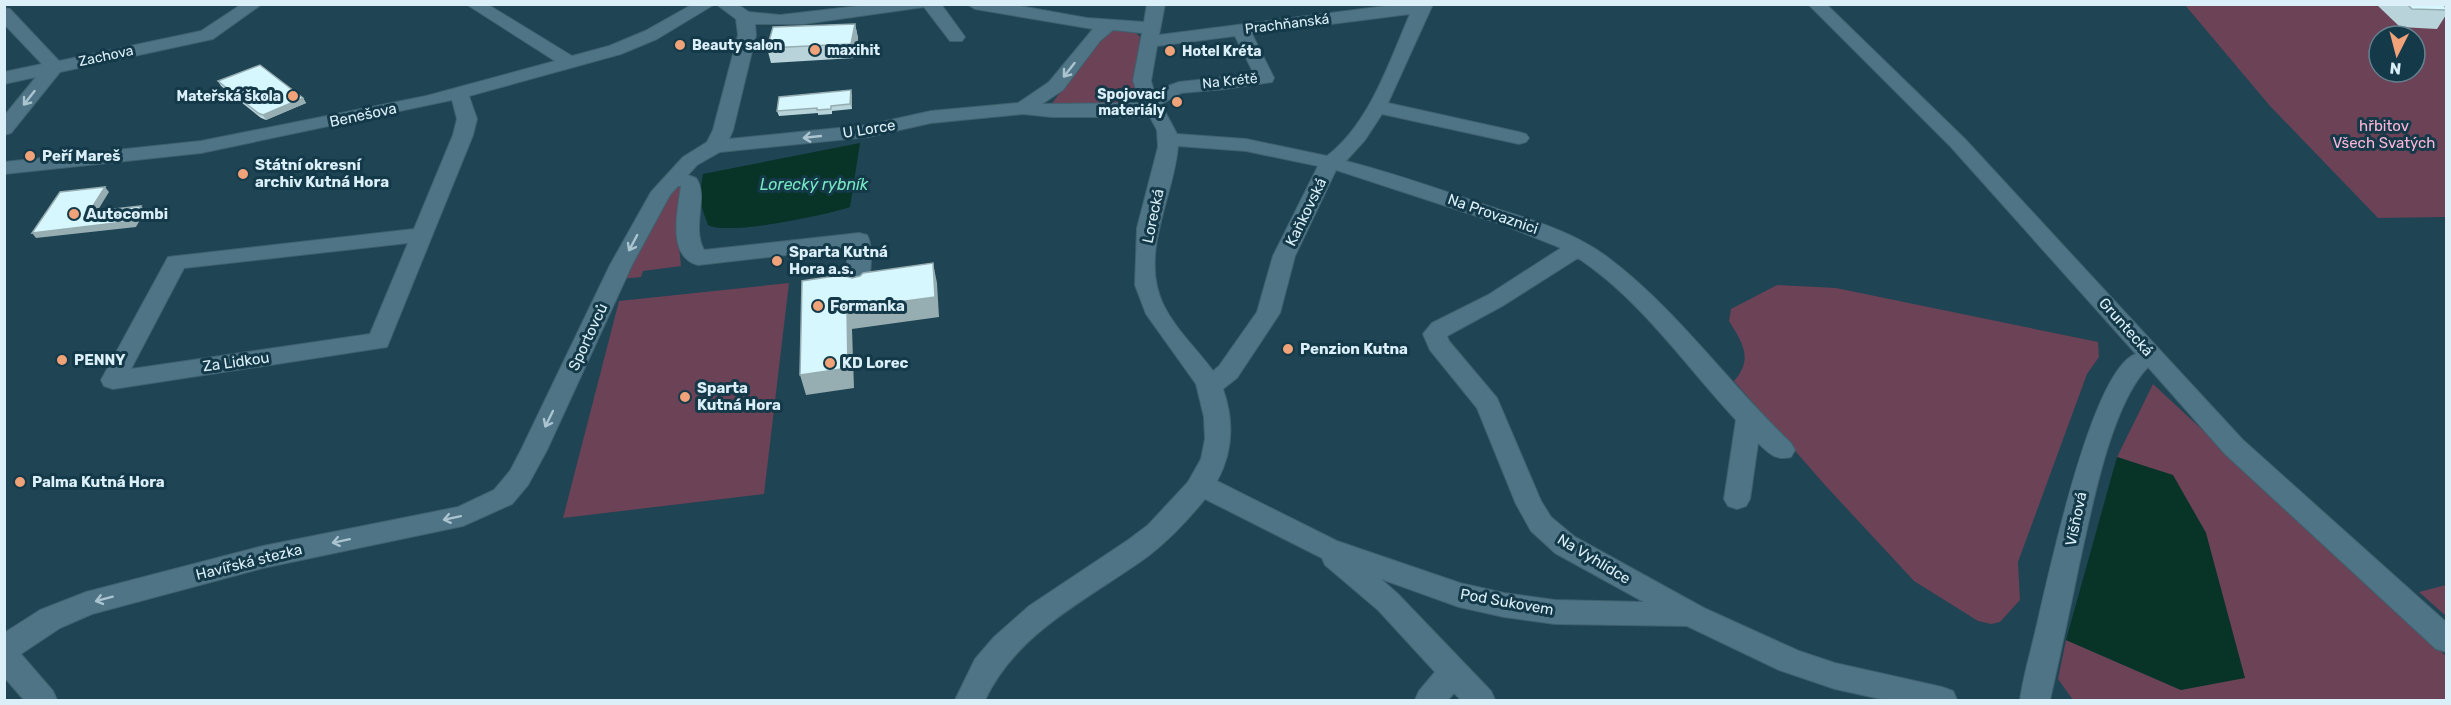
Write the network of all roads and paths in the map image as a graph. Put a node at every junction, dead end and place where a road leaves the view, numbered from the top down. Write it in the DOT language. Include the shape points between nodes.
graph roads {
  1 [pos="254,4"];
  2 [pos="474,4"];
  3 [pos="707,4"];
  4 [pos="724,4"];
  5 [pos="917,4"];
  6 [pos="930,4"];
  7 [pos="975,4"];
  8 [pos="1156,4"];
  9 [pos="1816,4"];
  10 [pos="1424,6"];
  11 [pos="4,13"];
  12 [pos="745,16"];
  13 [pos="1107,26"];
  14 [pos="1241,30"];
  15 [pos="1150,35"];
  16 [pos="956,37"];
  17 [pos="571,63"];
  18 [pos="54,67"];
  19 [pos="4,78"];
  20 [pos="459,93"];
  21 [pos="1152,106"];
  22 [pos="1378,107"];
  23 [pos="1023,108"];
  24 [pos="4,129"];
  25 [pos="1519,138"];
  26 [pos="1168,140"];
  27 [pos="715,146"];
  28 [pos="1329,164"];
  29 [pos="12,167"];
  30 [pos="674,178"];
  31 [pos="4,187"];
  32 [pos="422,235"];
  33 [pos="1577,248"];
  34 [pos="856,289"];
  35 [pos="2153,357"];
  36 [pos="1210,386"];
  37 [pos="1749,420"];
  38 [pos="1782,450"];
  39 [pos="1201,485"];
  40 [pos="503,497"];
  41 [pos="1737,499"];
  42 [pos="1327,549"];
  43 [pos="1626,579"];
  44 [pos="1621,612"];
  45 [pos="1694,616"];
  46 [pos="2446,640"];
  47 [pos="4,649"];
  48 [pos="4,655"];
  49 [pos="1453,673"];
  50 [pos="42,700"];
  51 [pos="970,700"];
  52 [pos="1430,700"];
  53 [pos="1480,700"];
  54 [pos="1942,700"];
  55 [pos="2035,700"];
  1 -- 18 [label="street, Zachova" via="207,34"];
  2 -- 17 [label="street"];
  3 -- 17 [label="street, Benešova" via="631,44"];
  4 -- 12 [label="street"];
  5 -- 12 [label="street" via="794,18"];
  6 -- 16 [label="street"];
  7 -- 13 [label="street, Prachňanská"];
  8 -- 15 [label="street"];
  9 -- 35 [label="street, Gruntecká" via="1958,143"];
  10 -- 14 [label="street, Prachňanská"];
  10 -- 22 [label="street, Kaňkovská"];
  11 -- 18 [label="street"];
  12 -- 27 [label="street" via="747,35 725,123"];
  13 -- 15 [label="street, Prachňanská"];
  13 -- 23 [label="street, U Lorce, one-way" via="1056,86"];
  14 -- 15 [label="street, Prachňanská"];
  14 -- 21 [label="street, Na Krétě" via="1265,78 1176,87 1163,92"];
  15 -- 21 [label="street" via="1142,81"];
  17 -- 20 [label="street, Benešova"];
  18 -- 19 [label="street, Zachova"];
  18 -- 24 [label="street, one-way"];
  20 -- 29 [label="street, Benešova" via="208,146"];
  20 -- 32 [label="street, Za Lidkou" via="467,119 465,130"];
  21 -- 23 [label="street, U Lorce" via="1052,111"];
  21 -- 26 [label="street"];
  22 -- 25 [label="street"];
  22 -- 28 [label="street, Kaňkovská" via="1341,158"];
  23 -- 27 [label="street, U Lorce, one-way" via="931,117 868,131"];
  26 -- 28 [label="street, Na Provaznici" via="1220,140"];
  26 -- 36 [label="street, Lorecká" via="1145,242 1146,287 1154,308"];
  27 -- 30 [label="street, Sportovců" via="690,161"];
  28 -- 33 [label="street, Na Provaznici" via="1405,184 1551,235"];
  28 -- 36 [label="street, Kaňkovská" via="1284,256 1268,313 1228,372"];
  29 -- 31 [label="street"];
  30 -- 34 [label="street" via="691,186 686,231 698,258 859,240"];
  30 -- 40 [label="street, Sportovců, one-way" via="660,192 631,245 534,450"];
  32 -- 32 [label="street, Za Lidkou" via="379,341 113,380 167,263"];
  33 -- 37 [label="street, Na Provaznici" via="1609,270 1646,305"];
  33 -- 43 [label="street, Na Vyhlídce" via="1496,300 1440,329 1435,339 1488,404 1541,524 1565,545"];
  35 -- 46 [label="street, Gruntecká" via="2261,473"];
  35 -- 55 [label="street, Višňová" via="2138,362 2121,387 2097,443 2083,487"];
  36 -- 39 [label="street, Lorecká" via="1215,405 1216,450 1212,467"];
  37 -- 38 [label="street, Na Provaznici"];
  37 -- 41 [label="street"];
  39 -- 42 [label="street, Pod Sukovem"];
  39 -- 51 [label="street" via="1139,547 1014,636 988,665"];
  40 -- 47 [label="street, Havířská stezka, one-way" via="463,516 263,557 86,604 50,620"];
  42 -- 44 [label="street, Pod Sukovem" via="1460,595 1504,605 1555,612"];
  42 -- 49 [label="street, Pod Sukovem" via="1388,602"];
  43 -- 44 [label="street"];
  43 -- 45 [label="street, Na Vyhlídce"];
  44 -- 45 [label="street, Pod Sukovem"];
  45 -- 54 [label="street, Na Vyhlídce" via="1790,662"];
  48 -- 50 [label="street"];
  49 -- 52 [label="street"];
  49 -- 53 [label="street, Pod Sukovem"];
}
